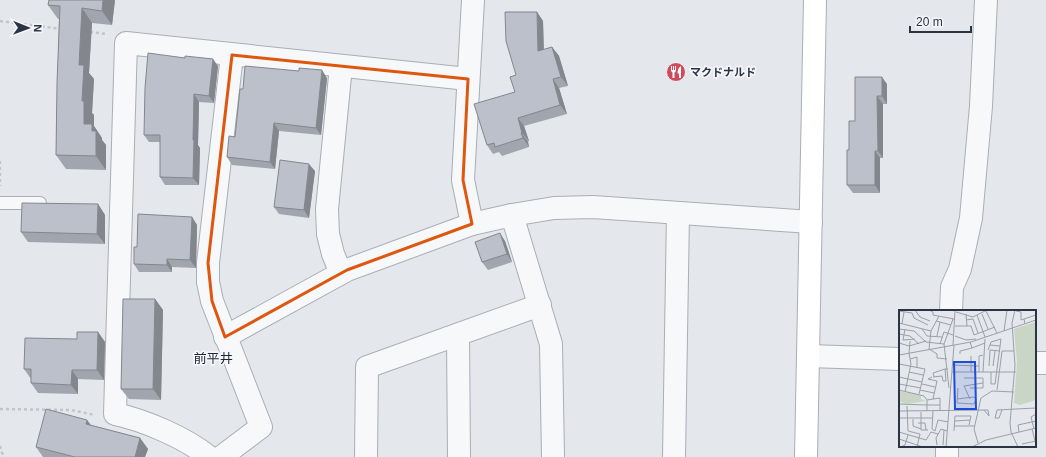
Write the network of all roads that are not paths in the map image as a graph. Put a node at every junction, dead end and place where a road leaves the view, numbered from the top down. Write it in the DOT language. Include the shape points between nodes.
graph roads {
  1 [pos="473,0"];
  2 [pos="815,0"];
  3 [pos="986,0"];
  4 [pos="232,55"];
  5 [pos="341,66"];
  6 [pos="468,79"];
  7 [pos="0,203"];
  8 [pos="40,203"];
  9 [pos="678,213"];
  10 [pos="512,215"];
  11 [pos="811,222"];
  12 [pos="472,224"];
  13 [pos="341,274"];
  14 [pos="540,305"];
  15 [pos="951,310"];
  16 [pos="458,335"];
  17 [pos="225,337"];
  18 [pos="808,356"];
  19 [pos="899,359"];
  20 [pos="1036,363"];
  21 [pos="1046,364"];
  22 [pos="209,457"];
  23 [pos="221,457"];
  24 [pos="366,457"];
  25 [pos="459,457"];
  26 [pos="553,457"];
  27 [pos="674,457"];
  28 [pos="806,457"];
  1 -- 6 [label="street"];
  2 -- 11 [label="street"];
  3 -- 15 [label="street" via="982,106 971,218 960,269 952,287"];
  4 -- 5 [label="street"];
  4 -- 17 [label="street" via="208,263 212,301"];
  4 -- 22 [label="street" via="126,43 115,414 176,436"];
  5 -- 6 [label="street"];
  5 -- 13 [label="street" via="327,210 328,234"];
  6 -- 12 [label="street" via="463,180"];
  7 -- 8 [label="lane"];
  9 -- 10 [label="street" via="593,207 554,208"];
  9 -- 11 [label="street"];
  9 -- 27 [label="street"];
  10 -- 12 [label="street"];
  10 -- 14 [label="street"];
  11 -- 18 [label="street"];
  12 -- 13 [label="street"];
  13 -- 17 [label="street"];
  14 -- 16 [label="street"];
  14 -- 26 [label="street" via="551,344"];
  16 -- 24 [label="street" via="367,368"];
  16 -- 25 [label="street"];
  17 -- 23 [label="street" via="261,428"];
  18 -- 19 [label="street"];
  18 -- 28 [label="street"];
  20 -- 21 [label="street"];
}
